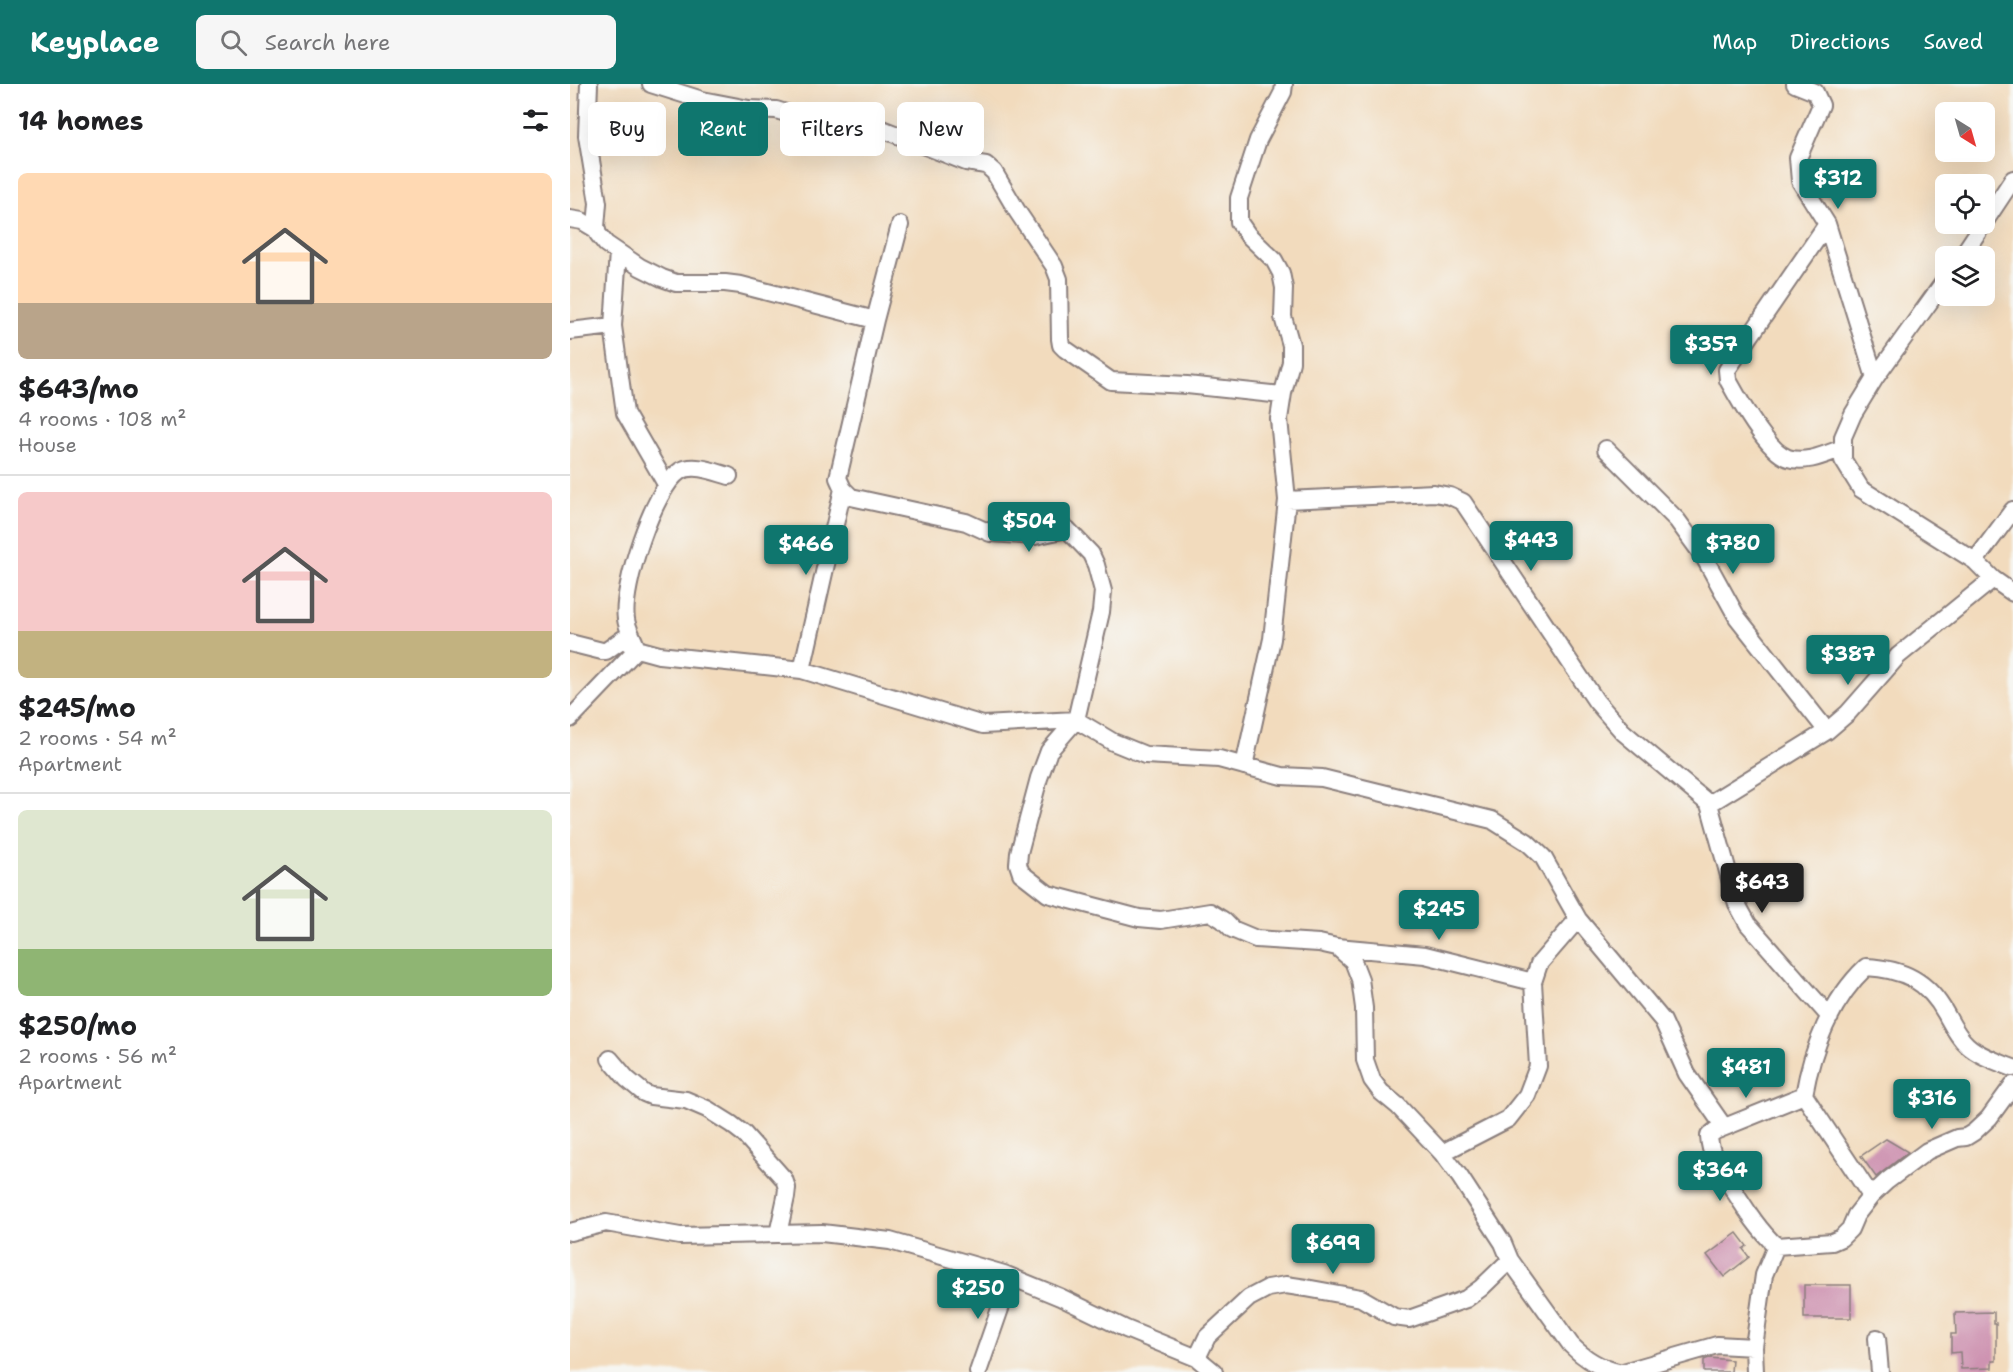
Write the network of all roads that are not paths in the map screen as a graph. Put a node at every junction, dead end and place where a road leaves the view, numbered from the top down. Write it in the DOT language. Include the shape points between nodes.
graph roads {
  1 [pos="589,84"];
  2 [pos="657,84"];
  3 [pos="1284,84"];
  4 [pos="1796,84"];
  5 [pos="702,92"];
  6 [pos="2013,179"];
  7 [pos="570,219"];
  8 [pos="1827,224"];
  9 [pos="900,225"];
  10 [pos="597,230"];
  11 [pos="1969,246"];
  12 [pos="618,252"];
  13 [pos="1935,294"];
  14 [pos="875,320"];
  15 [pos="613,326"];
  16 [pos="570,331"];
  17 [pos="1875,378"];
  18 [pos="1282,395"];
  19 [pos="1843,448"];
  20 [pos="1606,449"];
  21 [pos="729,476"];
  22 [pos="666,484"];
  23 [pos="843,489"];
  24 [pos="1287,500"];
  25 [pos="2013,510"];
  26 [pos="1975,561"];
  27 [pos="1993,579"];
  28 [pos="2013,593"];
  29 [pos="570,643"];
  30 [pos="637,649"];
  31 [pos="802,670"];
  32 [pos="570,719"];
  33 [pos="1076,720"];
  34 [pos="1827,731"];
  35 [pos="1244,766"];
  36 [pos="1709,804"];
  37 [pos="1578,919"];
  38 [pos="1337,947"];
  39 [pos="1533,982"];
  40 [pos="1830,1017"];
  41 [pos="610,1059"];
  42 [pos="2013,1068"];
  43 [pos="2013,1085"];
  44 [pos="1804,1095"];
  45 [pos="1724,1127"];
  46 [pos="1442,1153"];
  47 [pos="1871,1196"];
  48 [pos="570,1232"];
  49 [pos="778,1234"];
  50 [pos="1776,1246"];
  51 [pos="1510,1260"];
  52 [pos="1004,1274"];
  53 [pos="1877,1338"];
  54 [pos="1754,1347"];
  55 [pos="1197,1358"];
  56 [pos="978,1372"];
  57 [pos="1214,1372"];
  58 [pos="1618,1372"];
  59 [pos="1623,1372"];
  60 [pos="1755,1372"];
  61 [pos="1881,1372"];
  1 -- 10 [label="street" via="587,136 598,203"];
  2 -- 5 [label="street"];
  3 -- 18 [label="street" via="1258,140 1239,198 1239,222 1281,273 1283,317 1291,345 1291,362"];
  4 -- 8 [label="street" via="1815,92 1821,105 1798,158 1800,181"];
  5 -- 18 [label="street" via="749,109 776,110 809,120 882,129 966,162 986,165 1054,266 1059,279 1060,339 1065,349 1111,381"];
  6 -- 11 [label="street"];
  7 -- 10 [label="street"];
  8 -- 17 [label="street"];
  8 -- 19 [label="street" via="1727,370 1728,380 1764,438 1787,458 1810,459"];
  9 -- 14 [label="street"];
  10 -- 12 [label="street" via="606,244"];
  12 -- 14 [label="street" via="676,283 741,285"];
  12 -- 15 [label="street"];
  13 -- 17 [label="street"];
  14 -- 23 [label="street" via="838,478"];
  15 -- 16 [label="street"];
  15 -- 22 [label="street" via="625,413"];
  17 -- 19 [label="street" via="1853,414 1843,437"];
  18 -- 24 [label="street" via="1279,419"];
  19 -- 26 [label="street" via="1843,460 1861,489"];
  20 -- 34 [label="street" via="1677,520 1704,557 1737,617"];
  21 -- 22 [label="street" via="691,467"];
  22 -- 30 [label="street" via="653,507 629,583 626,618"];
  23 -- 31 [label="street"];
  23 -- 33 [label="street" via="851,497 966,522 990,533 1035,536 1066,529 1075,537 1091,554 1103,591"];
  24 -- 35 [label="street" via="1272,639"];
  24 -- 36 [label="street" via="1434,493 1463,502 1596,701 1623,732"];
  25 -- 26 [label="street"];
  26 -- 27 [label="street"];
  27 -- 28 [label="street"];
  27 -- 34 [label="street" via="1898,656 1848,714"];
  29 -- 30 [label="street" via="602,651 623,639"];
  30 -- 31 [label="street" via="659,655"];
  30 -- 32 [label="street"];
  31 -- 33 [label="street" via="983,725"];
  33 -- 35 [label="street" via="1145,755 1219,759"];
  33 -- 38 [label="street" via="1049,751 1039,778 1019,852 1021,873 1048,894 1138,918 1161,920 1210,912 1232,929 1256,939"];
  34 -- 36 [label="street"];
  35 -- 37 [label="street" via="1282,776 1322,778 1492,820 1543,857"];
  36 -- 40 [label="street" via="1737,904 1748,924"];
  37 -- 39 [label="street" via="1539,963"];
  37 -- 45 [label="street" via="1663,1021 1687,1074"];
  38 -- 39 [label="street" via="1425,955"];
  38 -- 46 [label="street" via="1353,962 1360,979 1365,1060 1372,1080"];
  39 -- 46 [label="street" via="1538,1066 1527,1095 1508,1119"];
  40 -- 42 [label="street" via="1866,967 1882,968 1923,983 1967,1046"];
  40 -- 44 [label="street" via="1816,1045"];
  41 -- 49 [label="street" via="644,1093 686,1100 721,1117 744,1134 784,1179 787,1188"];
  43 -- 47 [label="street" via="1974,1132 1927,1151"];
  44 -- 45 [label="street"];
  44 -- 47 [label="street"];
  45 -- 50 [label="street" via="1708,1136 1717,1167 1752,1221"];
  46 -- 51 [label="street" via="1503,1243"];
  47 -- 50 [label="street" via="1841,1238"];
  48 -- 49 [label="street" via="606,1223 680,1236"];
  49 -- 52 [label="street" via="822,1233 890,1241"];
  50 -- 54 [label="street" via="1764,1275"];
  51 -- 55 [label="street" via="1466,1299 1409,1319 1394,1317 1361,1298 1306,1288 1268,1288 1249,1298 1207,1337"];
  51 -- 58 [label="street" via="1571,1345 1602,1368"];
  52 -- 55 [label="street"];
  52 -- 56 [label="street" via="1002,1303"];
  53 -- 61 [label="street"];
  54 -- 59 [label="street" via="1717,1345"];
  54 -- 60 [label="street"];
  55 -- 57 [label="street"];
}
